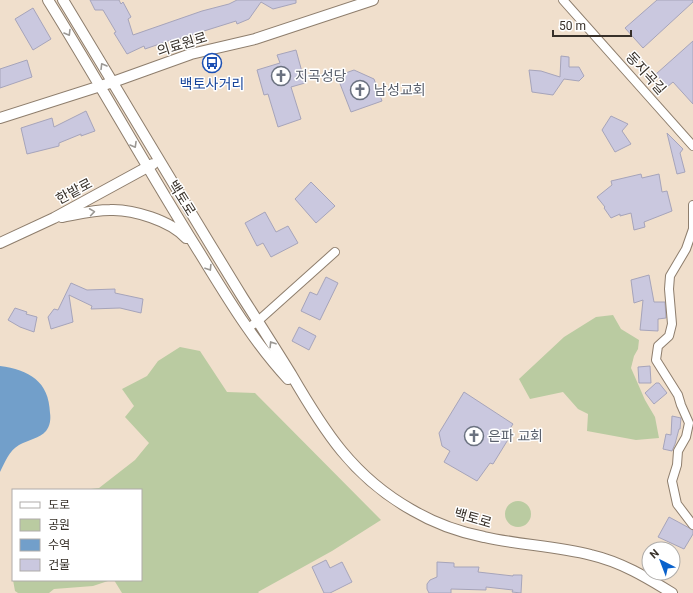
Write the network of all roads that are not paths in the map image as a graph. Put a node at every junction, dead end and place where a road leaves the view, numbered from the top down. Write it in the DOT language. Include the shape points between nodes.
graph roads {
  1 [pos="48,0"];
  2 [pos="63,0"];
  3 [pos="373,0"];
  4 [pos="563,0"];
  5 [pos="113,82"];
  6 [pos="100,86"];
  7 [pos="0,118"];
  8 [pos="693,146"];
  9 [pos="160,160"];
  10 [pos="147,168"];
  11 [pos="693,205"];
  12 [pos="54,218"];
  13 [pos="0,243"];
  14 [pos="199,252"];
  15 [pos="335,252"];
  16 [pos="258,321"];
  17 [pos="248,328"];
  18 [pos="307,402"];
  19 [pos="693,525"];
  20 [pos="672,593"];
  1 -- 6 [label="street, 백토로, one-way"];
  5 -- 2 [label="street, 백토로, one-way"];
  3 -- 5 [label="street, 의료원로" via="255,39 191,54"];
  4 -- 8 [label="street, 동지곡길"];
  5 -- 6 [label="street, 의료원로"];
  5 -- 9 [label="street, 백토로"];
  6 -- 7 [label="street, 의료원로"];
  6 -- 10 [label="street, 백토로, one-way"];
  9 -- 10 [label="street, 한밭로"];
  9 -- 16 [label="street, 백토로"];
  10 -- 12 [label="street, 한밭로"];
  10 -- 14 [label="street, 백토로"];
  11 -- 19 [label="street" via="693,229 686,249 670,276 672,324 669,336 658,346 656,360 678,395 690,423 678,451 672,480 677,504"];
  12 -- 13 [label="street, 한밭로"];
  12 -- 14 [label="street, one-way" via="124,210 173,227"];
  14 -- 17 [label="street, 백토로, one-way"];
  15 -- 16 [label="street"];
  16 -- 17 [label="street"];
  18 -- 16 [label="street, 백토로, one-way"];
  17 -- 18 [label="street, 백토로"];
  18 -- 20 [label="street, 백토로" via="348,460 394,500 413,511 464,532 484,537 592,555 620,564"];
}
